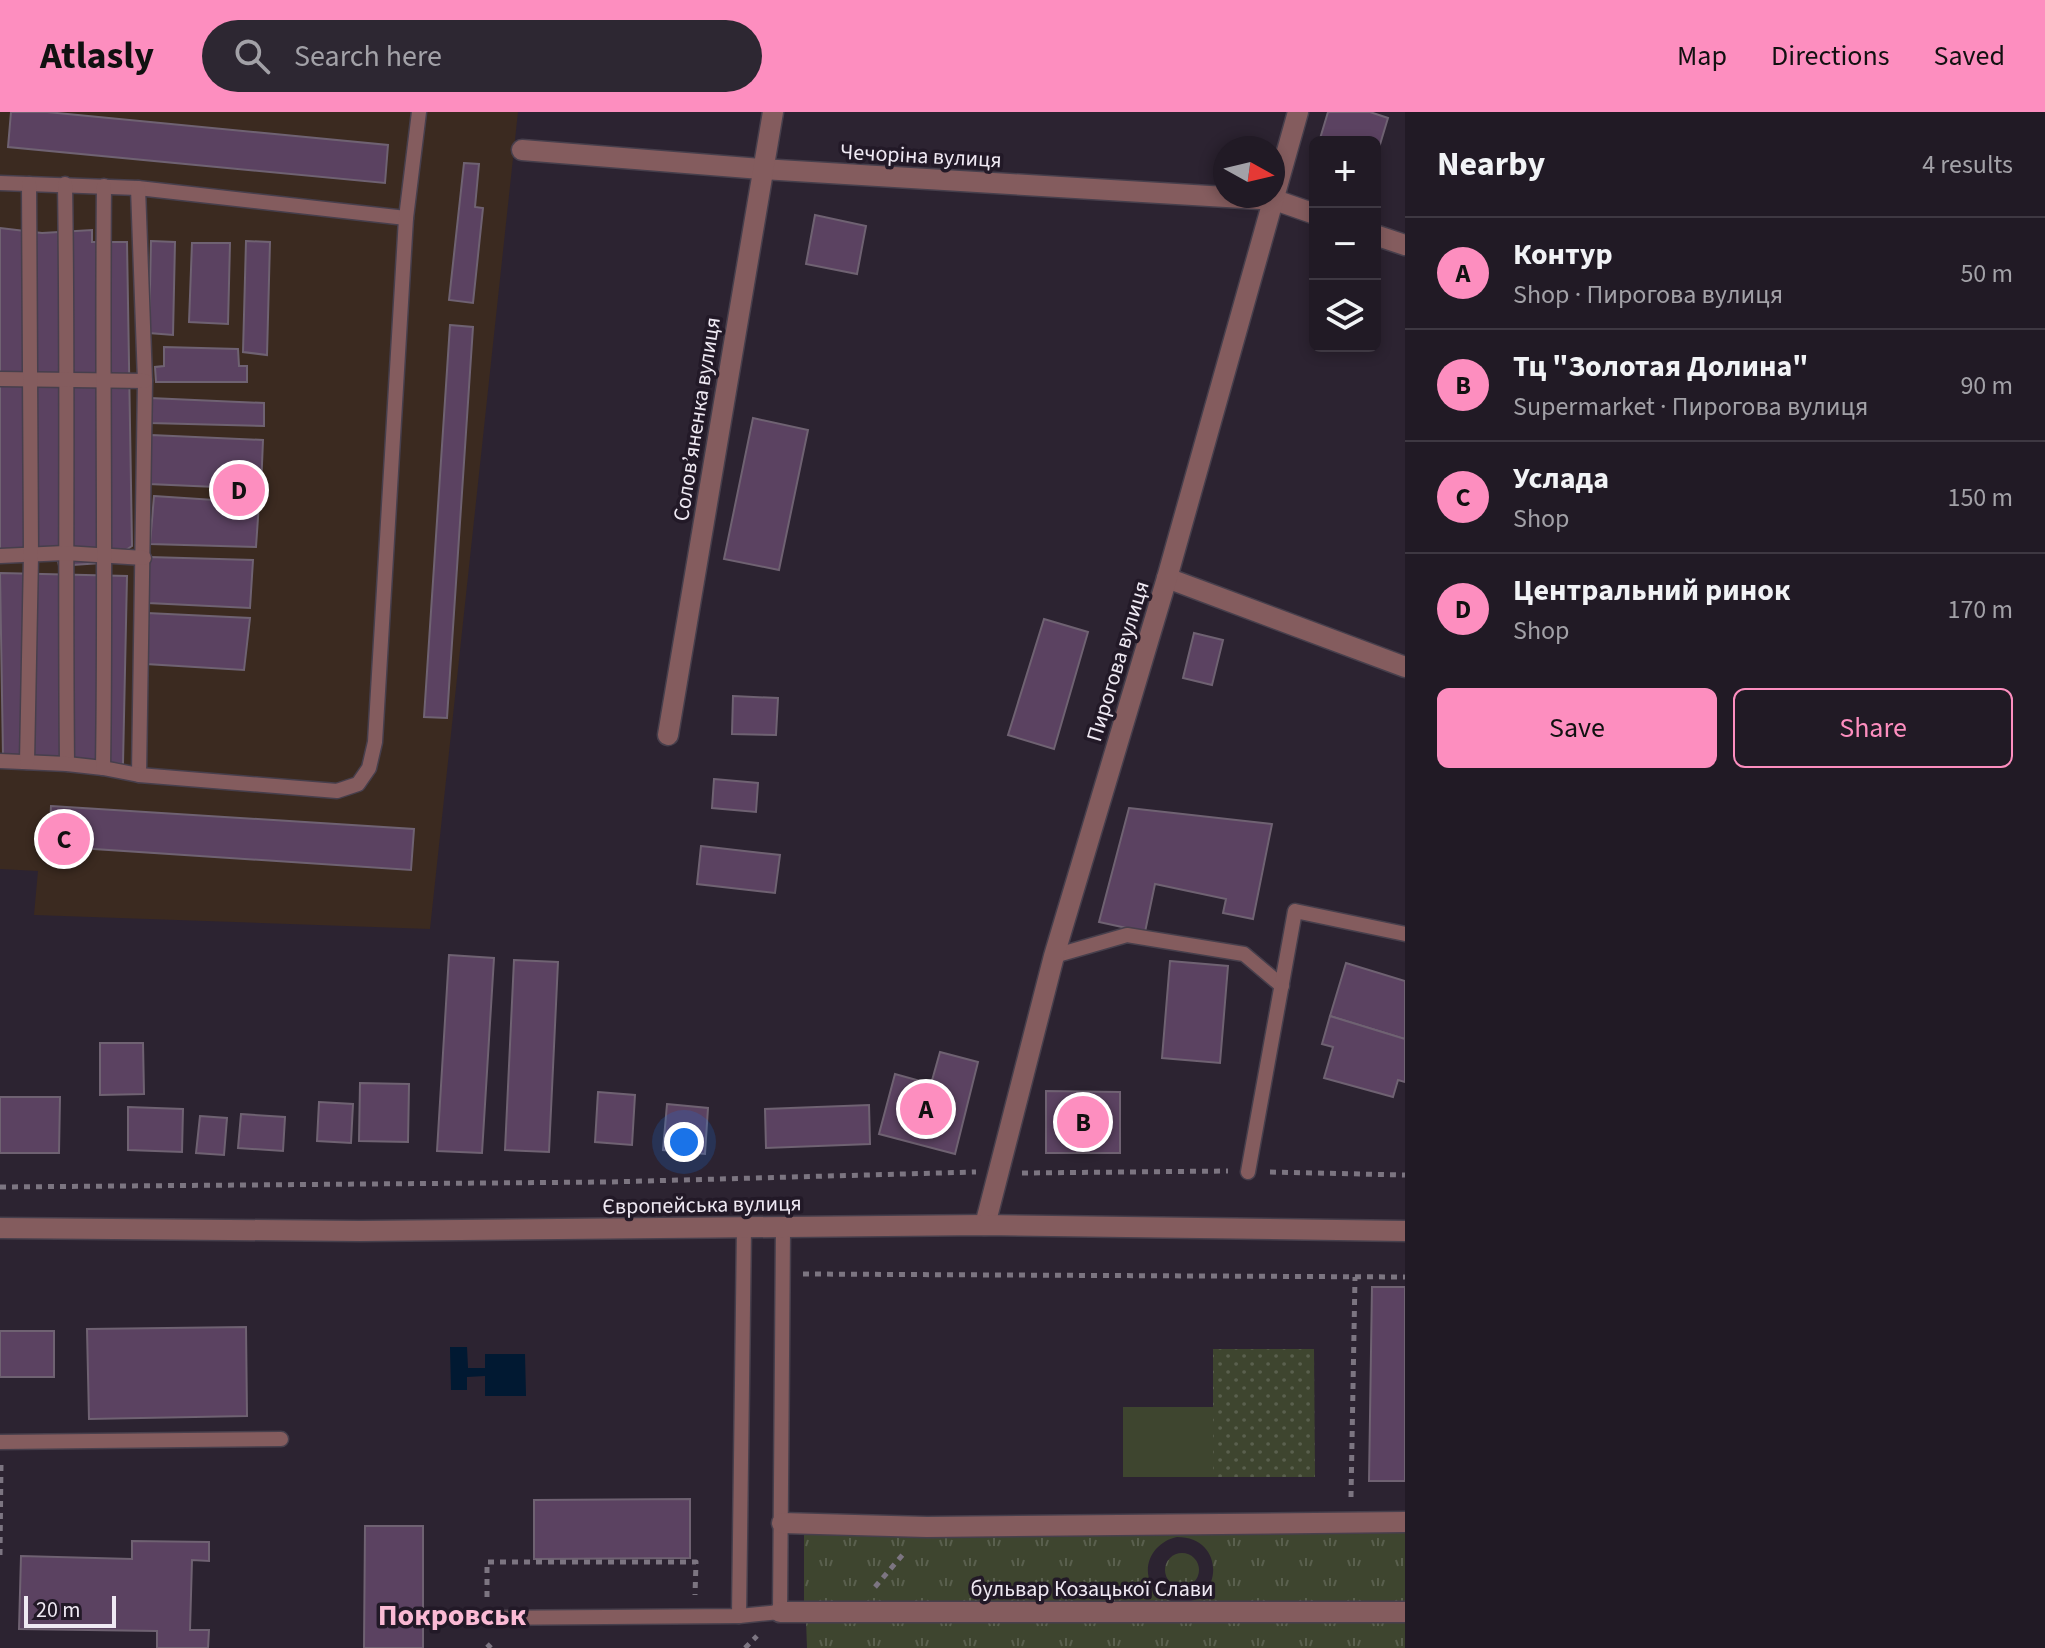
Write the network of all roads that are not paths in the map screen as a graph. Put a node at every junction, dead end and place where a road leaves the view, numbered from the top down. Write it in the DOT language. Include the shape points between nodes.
graph roads {
  1 [pos="419,112"];
  2 [pos="773,112"];
  3 [pos="1298,112"];
  4 [pos="522,150"];
  5 [pos="1285,162"];
  6 [pos="761,169"];
  7 [pos="0,183"];
  8 [pos="29,184"];
  9 [pos="65,184"];
  10 [pos="104,186"];
  11 [pos="138,188"];
  12 [pos="1213,196"];
  13 [pos="1285,204"];
  14 [pos="1273,208"];
  15 [pos="1309,212"];
  16 [pos="406,218"];
  17 [pos="1381,237"];
  18 [pos="1405,245"];
  19 [pos="31,378"];
  20 [pos="0,379"];
  21 [pos="68,380"];
  22 [pos="102,381"];
  23 [pos="145,381"];
  24 [pos="65,553"];
  25 [pos="0,556"];
  26 [pos="31,556"];
  27 [pos="106,556"];
  28 [pos="144,558"];
  29 [pos="1167,578"];
  30 [pos="1405,667"];
  31 [pos="668,735"];
  32 [pos="0,761"];
  33 [pos="27,762"];
  34 [pos="67,764"];
  35 [pos="103,768"];
  36 [pos="139,775"];
  37 [pos="1405,934"];
  38 [pos="1054,956"];
  39 [pos="1282,986"];
  40 [pos="1248,1172"];
  41 [pos="985,1225"];
  42 [pos="0,1228"];
  43 [pos="744,1228"];
  44 [pos="783,1228"];
  45 [pos="1405,1231"];
  46 [pos="281,1439"];
  47 [pos="1,1442"];
  48 [pos="1405,1522"];
  49 [pos="782,1523"];
  50 [pos="780,1612"];
  51 [pos="1405,1612"];
  52 [pos="739,1616"];
  53 [pos="487,1618"];
  1 -- 16 [label="lane"];
  2 -- 6 [label="street, Солов’яненка вулиця"];
  3 -- 5 [label="street, Пирогова вулиця"];
  4 -- 6 [label="street, Чечоріна вулиця"];
  6 -- 12 [label="street, Чечоріна вулиця"];
  6 -- 31 [label="street, Солов’яненка вулиця"];
  7 -- 8 [label="lane"];
  8 -- 9 [label="lane"];
  8 -- 19 [label="lane"];
  9 -- 10 [label="lane"];
  9 -- 21 [label="lane"];
  10 -- 11 [label="lane"];
  10 -- 22 [label="lane"];
  11 -- 16 [label="lane"];
  11 -- 23 [label="lane"];
  13 -- 15 [label="street, Чечоріна вулиця"];
  14 -- 29 [label="street, Пирогова вулиця"];
  16 -- 36 [label="lane" via="375,742 369,768 358,784 337,791"];
  17 -- 18 [label="street"];
  19 -- 20 [label="lane"];
  19 -- 21 [label="lane"];
  19 -- 26 [label="lane"];
  21 -- 22 [label="lane"];
  21 -- 24 [label="lane"];
  22 -- 23 [label="lane"];
  22 -- 27 [label="lane"];
  23 -- 28 [label="lane"];
  24 -- 26 [label="lane"];
  24 -- 27 [label="lane"];
  24 -- 34 [label="lane"];
  25 -- 26 [label="lane"];
  26 -- 33 [label="lane"];
  27 -- 28 [label="lane"];
  27 -- 35 [label="lane"];
  28 -- 36 [label="lane"];
  29 -- 30 [label="street"];
  29 -- 38 [label="street, Пирогова вулиця"];
  32 -- 33 [label="lane"];
  33 -- 34 [label="lane"];
  34 -- 35 [label="lane"];
  35 -- 36 [label="lane"];
  37 -- 39 [label="lane" via="1295,911"];
  38 -- 39 [label="lane" via="1127,935 1244,954"];
  38 -- 41 [label="street, Пирогова вулиця"];
  39 -- 40 [label="lane"];
  41 -- 44 [label="street, Європейська вулиця"];
  41 -- 45 [label="street, Європейська вулиця"];
  42 -- 43 [label="street, Європейська вулиця"];
  43 -- 44 [label="street, Європейська вулиця"];
  43 -- 52 [label="lane"];
  44 -- 49 [label="lane"];
  46 -- 47 [label="lane"];
  48 -- 49 [label="street" via="927,1527"];
  49 -- 50 [label="lane"];
  50 -- 51 [label="street, бульвар Козацької Слави"];
  50 -- 52 [label="lane"];
  52 -- 53 [label="lane"];
}
